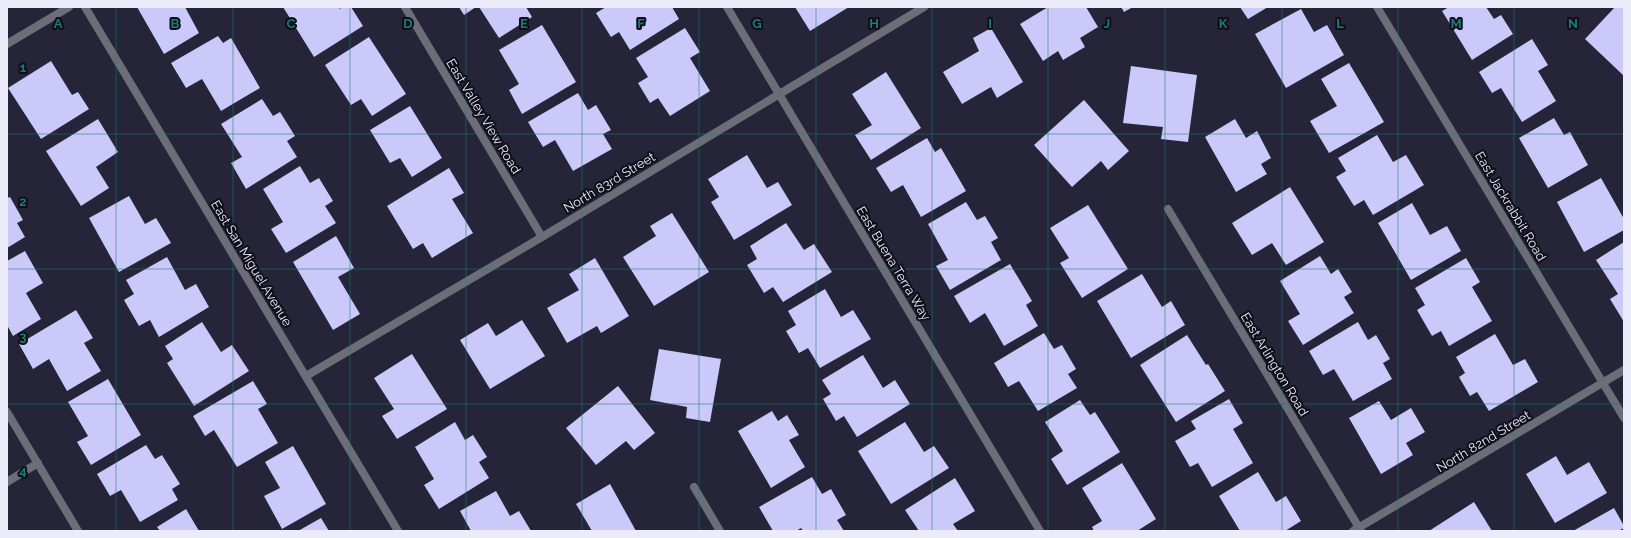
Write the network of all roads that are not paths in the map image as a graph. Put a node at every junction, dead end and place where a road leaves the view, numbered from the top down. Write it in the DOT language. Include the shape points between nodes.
graph roads {
  1 [pos="69,7"];
  2 [pos="85,7"];
  3 [pos="404,7"];
  4 [pos="727,7"];
  5 [pos="924,7"];
  6 [pos="1377,7"];
  7 [pos="7,44"];
  8 [pos="780,94"];
  9 [pos="1168,209"];
  10 [pos="542,237"];
  11 [pos="1624,370"];
  12 [pos="306,376"];
  13 [pos="1603,383"];
  14 [pos="7,412"];
  15 [pos="1624,418"];
  16 [pos="38,463"];
  17 [pos="7,482"];
  18 [pos="694,487"];
  19 [pos="1358,530"];
  20 [pos="78,531"];
  21 [pos="398,531"];
  22 [pos="720,531"];
  23 [pos="1040,531"];
  1 -- 7 [label="street"];
  2 -- 12 [label="street, East San Miguel Avenue"];
  3 -- 10 [label="street, East Valley View Road"];
  4 -- 8 [label="street, East Buena Terra Way"];
  5 -- 8 [label="street, North 83rd Street"];
  6 -- 13 [label="street, East Jackrabbit Road"];
  8 -- 10 [label="street, North 83rd Street"];
  8 -- 23 [label="street, East Buena Terra Way"];
  9 -- 19 [label="street, East Arlington Road"];
  10 -- 12 [label="street, North 83rd Street"];
  11 -- 13 [label="street, North 82nd Street"];
  12 -- 21 [label="street, East San Miguel Avenue"];
  13 -- 15 [label="street, East Jackrabbit Road"];
  13 -- 19 [label="street, North 82nd Street"];
  14 -- 16 [label="street"];
  16 -- 17 [label="street"];
  16 -- 20 [label="street"];
  18 -- 22 [label="street"];
}
